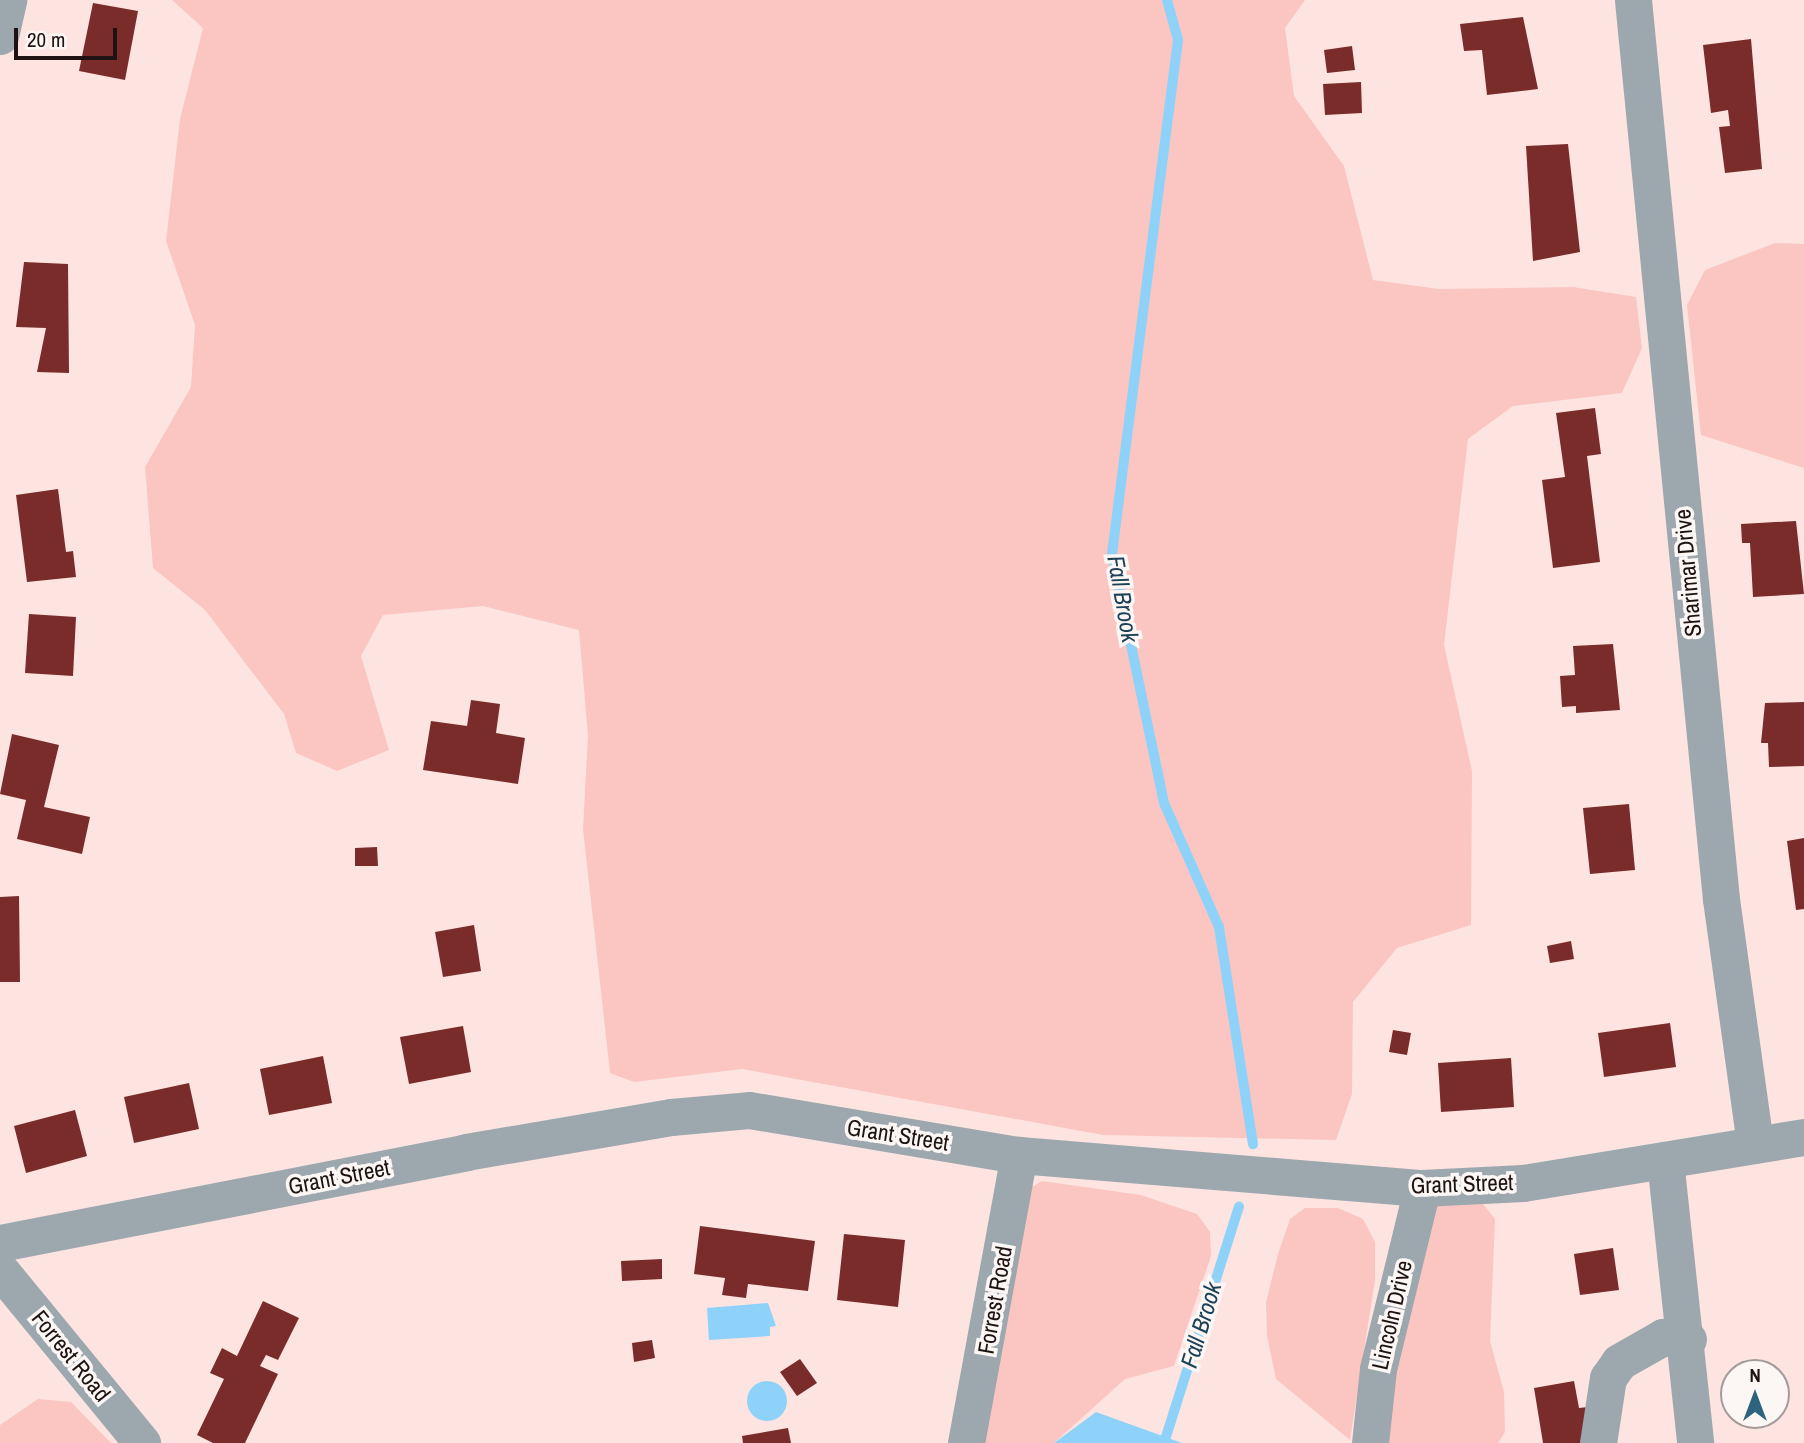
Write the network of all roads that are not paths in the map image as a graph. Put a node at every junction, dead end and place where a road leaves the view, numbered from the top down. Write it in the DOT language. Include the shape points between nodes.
graph roads {
  1 [pos="8,0"];
  2 [pos="1633,0"];
  3 [pos="0,36"];
  4 [pos="1804,1137"];
  5 [pos="1755,1145"];
  6 [pos="1019,1155"];
  7 [pos="1665,1160"];
  8 [pos="1422,1188"];
  9 [pos="0,1243"];
  10 [pos="0,1270"];
  11 [pos="1688,1339"];
  12 [pos="142,1443"];
  13 [pos="966,1443"];
  14 [pos="1370,1443"];
  15 [pos="1598,1443"];
  16 [pos="1695,1443"];
  1 -- 3 [label="street"];
  2 -- 5 [label="street, Sharimar Drive" via="1721,899"];
  4 -- 5 [label="street, Grant Street"];
  5 -- 7 [label="street, Grant Street"];
  6 -- 8 [label="street, Grant Street"];
  6 -- 9 [label="street, Grant Street" via="749,1110 671,1116"];
  6 -- 13 [label="street, Forrest Road"];
  7 -- 8 [label="street, Grant Street" via="1523,1183"];
  7 -- 11 [label="street"];
  8 -- 14 [label="street, Lincoln Drive" via="1378,1369"];
  10 -- 12 [label="street, Forrest Road"];
  11 -- 15 [label="street" via="1663,1337 1619,1362 1608,1378"];
  11 -- 16 [label="street"];
}
